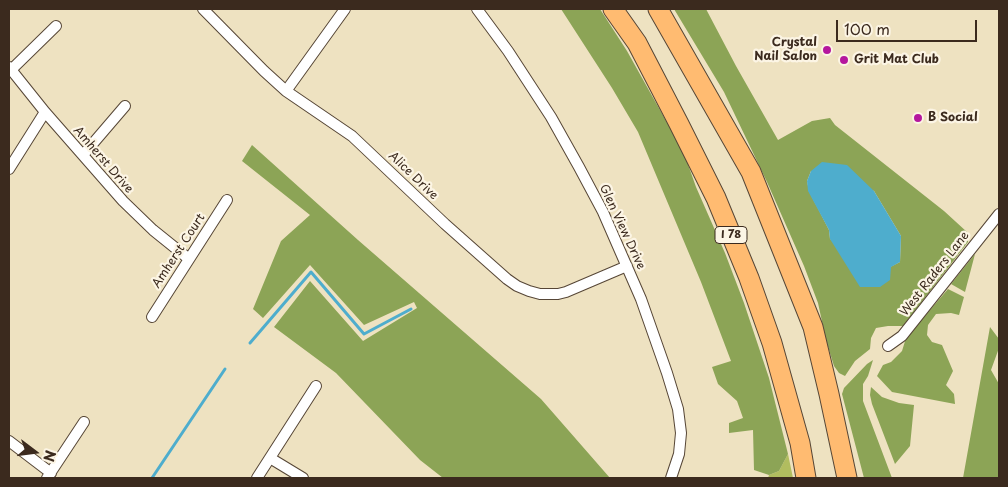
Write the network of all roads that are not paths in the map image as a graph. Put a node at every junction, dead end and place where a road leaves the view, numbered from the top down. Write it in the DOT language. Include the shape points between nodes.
graph roads {
  1 [pos="203,9"];
  2 [pos="345,9"];
  3 [pos="477,9"];
  4 [pos="613,9"];
  5 [pos="658,9"];
  6 [pos="56,26"];
  7 [pos="10,69"];
  8 [pos="286,91"];
  9 [pos="125,106"];
  10 [pos="45,112"];
  11 [pos="83,155"];
  12 [pos="9,169"];
  13 [pos="227,200"];
  14 [pos="999,214"];
  15 [pos="189,259"];
  16 [pos="627,266"];
  17 [pos="152,317"];
  18 [pos="888,346"];
  19 [pos="316,386"];
  20 [pos="84,422"];
  21 [pos="9,440"];
  22 [pos="270,458"];
  23 [pos="49,476"];
  24 [pos="257,478"];
  25 [pos="303,478"];
  26 [pos="671,478"];
  27 [pos="806,478"];
  28 [pos="847,478"];
  1 -- 8 [label="street, Alice Drive"];
  2 -- 8 [label="street"];
  3 -- 16 [label="street, Glen View Drive" via="551,118 603,212"];
  4 -- 27 [label="highway, I 78" via="637,43 679,124 716,198 750,278 772,343 800,443"];
  5 -- 28 [label="highway" via="751,172 813,327"];
  6 -- 7 [label="street"];
  7 -- 10 [label="street, Amherst Drive"];
  8 -- 16 [label="street, Alice Drive" via="352,136 445,224 517,286 529,292 558,294"];
  9 -- 11 [label="street"];
  10 -- 11 [label="street, Amherst Drive"];
  10 -- 12 [label="street"];
  11 -- 15 [label="street, Amherst Drive" via="140,219"];
  13 -- 15 [label="street, Amherst Court"];
  14 -- 18 [label="street, West Raders Lane" via="902,336"];
  15 -- 17 [label="street, Amherst Court"];
  16 -- 26 [label="street, Glen View Drive" via="678,409 679,454"];
  19 -- 22 [label="street"];
  20 -- 23 [label="street"];
  21 -- 23 [label="street"];
  22 -- 24 [label="street"];
  22 -- 25 [label="street"];
}
